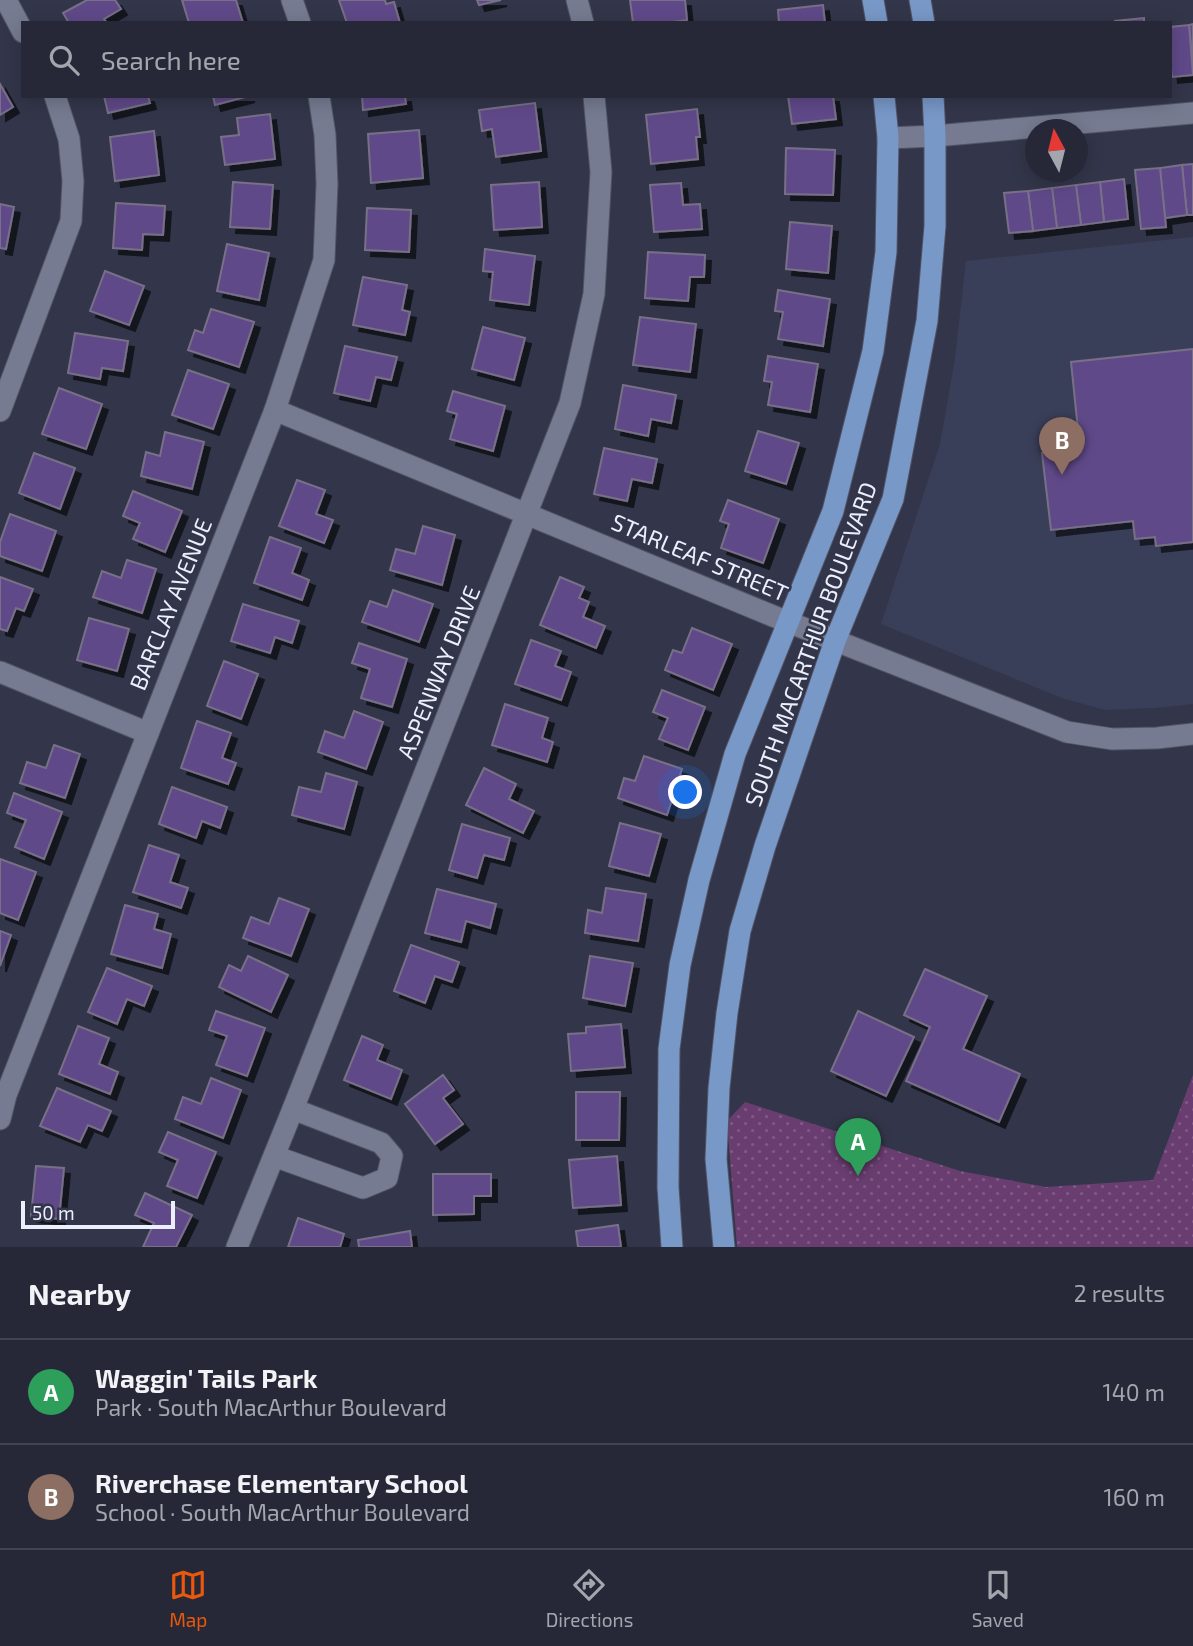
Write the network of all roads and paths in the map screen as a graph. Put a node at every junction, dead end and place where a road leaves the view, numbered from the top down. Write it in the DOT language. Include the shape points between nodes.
graph roads {
  1 [pos="6,0"];
  2 [pos="292,0"];
  3 [pos="577,0"];
  4 [pos="873,0"];
  5 [pos="920,0"];
  6 [pos="299,21"];
  7 [pos="582,21"];
  8 [pos="877,21"];
  9 [pos="924,21"];
  10 [pos="21,28"];
  11 [pos="56,98"];
  12 [pos="319,98"];
  13 [pos="594,98"];
  14 [pos="884,98"];
  15 [pos="933,98"];
  16 [pos="1193,113"];
  17 [pos="935,136"];
  18 [pos="888,138"];
  19 [pos="275,410"];
  20 [pos="0,411"];
  21 [pos="528,514"];
  22 [pos="787,622"];
  23 [pos="835,641"];
  24 [pos="0,672"];
  25 [pos="148,733"];
  26 [pos="1193,734"];
  27 [pos="293,1109"];
  28 [pos="0,1119"];
  29 [pos="274,1156"];
  30 [pos="237,1247"];
  31 [pos="672,1247"];
  32 [pos="724,1247"];
  1 -- 10 [label="street"];
  2 -- 6 [label="street"];
  3 -- 7 [label="street"];
  4 -- 8 [label="main road"];
  5 -- 9 [label="main road"];
  11 -- 20 [label="street" via="69,139 71,221"];
  12 -- 19 [label="street, BARCLAY AVENUE" via="327,184 324,260"];
  13 -- 21 [label="street, ASPENWAY DRIVE" via="601,172 594,294 570,404"];
  14 -- 18 [label="main road, SOUTH MACARTHUR BOULEVARD"];
  15 -- 17 [label="main road, SOUTH MACARTHUR BOULEVARD"];
  16 -- 17 [label="street"];
  17 -- 18 [label="street"];
  17 -- 23 [label="main road, SOUTH MACARTHUR BOULEVARD" via="927,321 894,499"];
  18 -- 22 [label="main road, SOUTH MACARTHUR BOULEVARD" via="886,252 873,351 832,511"];
  19 -- 21 [label="street, STARLEAF STREET"];
  19 -- 25 [label="street, BARCLAY AVENUE"];
  21 -- 22 [label="street, STARLEAF STREET"];
  21 -- 27 [label="street, ASPENWAY DRIVE"];
  22 -- 23 [label="street, STARLEAF STREET"];
  22 -- 31 [label="main road, SOUTH MACARTHUR BOULEVARD" via="735,754 680,965 669,1049"];
  23 -- 26 [label="street, STARLEAF STREET" via="1067,732 1112,739"];
  23 -- 32 [label="main road, SOUTH MACARTHUR BOULEVARD" via="740,931 719,1088 716,1159"];
  24 -- 25 [label="street"];
  25 -- 28 [label="street, BARCLAY AVENUE"];
  27 -- 29 [label="street, ASPENWAY DRIVE"];
  27 -- 29 [label="street" via="381,1143 392,1156 387,1178 363,1188"];
  29 -- 30 [label="street, ASPENWAY DRIVE"];
}
